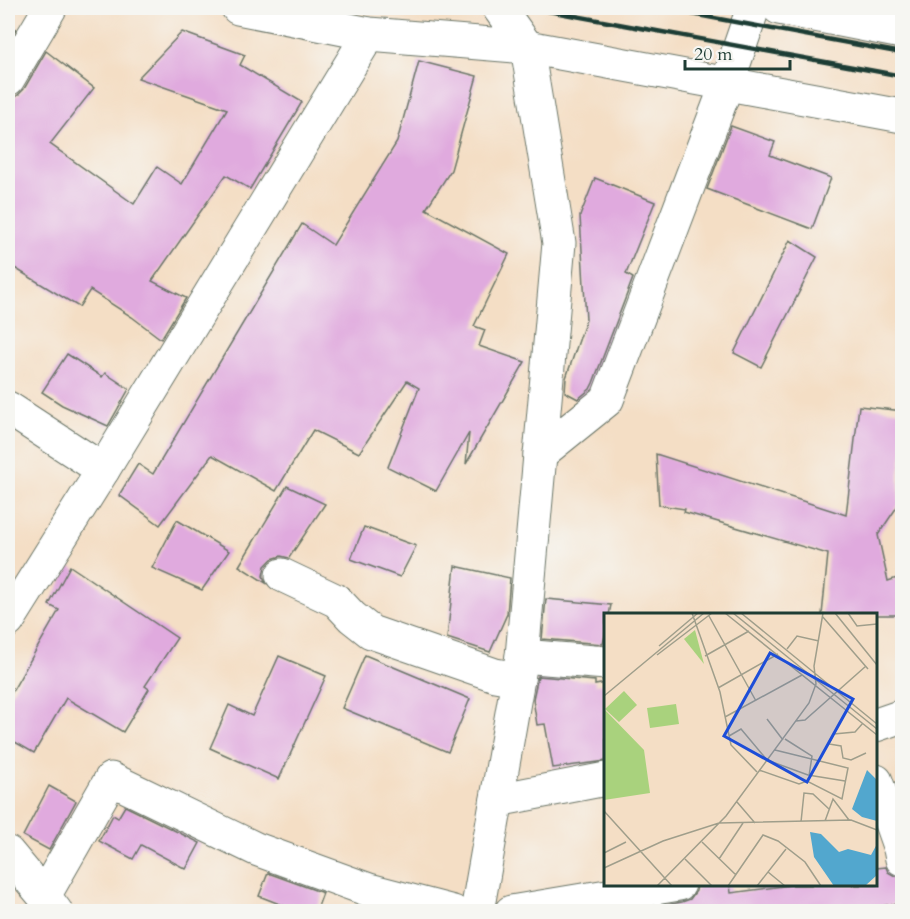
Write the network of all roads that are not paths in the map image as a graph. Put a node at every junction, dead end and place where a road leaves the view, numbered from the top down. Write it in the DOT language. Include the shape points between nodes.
graph roads {
  1 [pos="50,8"];
  2 [pos="238,8"];
  3 [pos="499,8"];
  4 [pos="753,8"];
  5 [pos="779,8"];
  6 [pos="903,32"];
  7 [pos="369,34"];
  8 [pos="527,46"];
  9 [pos="8,79"];
  10 [pos="727,84"];
  11 [pos="903,116"];
  12 [pos="8,408"];
  13 [pos="540,454"];
  14 [pos="103,470"];
  15 [pos="282,575"];
  16 [pos="8,621"];
  17 [pos="604,663"];
  18 [pos="520,667"];
  19 [pos="903,716"];
  20 [pos="877,725"];
  21 [pos="604,780"];
  22 [pos="877,785"];
  23 [pos="497,800"];
  24 [pos="8,853"];
  25 [pos="895,853"];
  26 [pos="673,886"];
  27 [pos="50,904"];
  28 [pos="453,912"];
  29 [pos="477,912"];
  30 [pos="511,912"];
  1 -- 9 [label="street"];
  2 -- 7 [label="street"];
  3 -- 8 [label="street"];
  4 -- 10 [label="street"];
  5 -- 6 [label="street"];
  7 -- 8 [label="street"];
  7 -- 14 [label="street"];
  8 -- 10 [label="street"];
  8 -- 13 [label="street" via="559,243"];
  10 -- 11 [label="street"];
  10 -- 13 [label="street" via="607,400"];
  12 -- 14 [label="street"];
  13 -- 18 [label="street"];
  14 -- 16 [label="street"];
  15 -- 18 [label="street" via="337,600 371,632 495,675"];
  17 -- 18 [label="street"];
  18 -- 23 [label="street"];
  19 -- 20 [label="street"];
  21 -- 23 [label="street"];
  22 -- 25 [label="street"];
  23 -- 29 [label="street"];
  24 -- 27 [label="street"];
  26 -- 30 [label="street"];
  27 -- 28 [label="street" via="111,779 256,849 369,890"];
}
